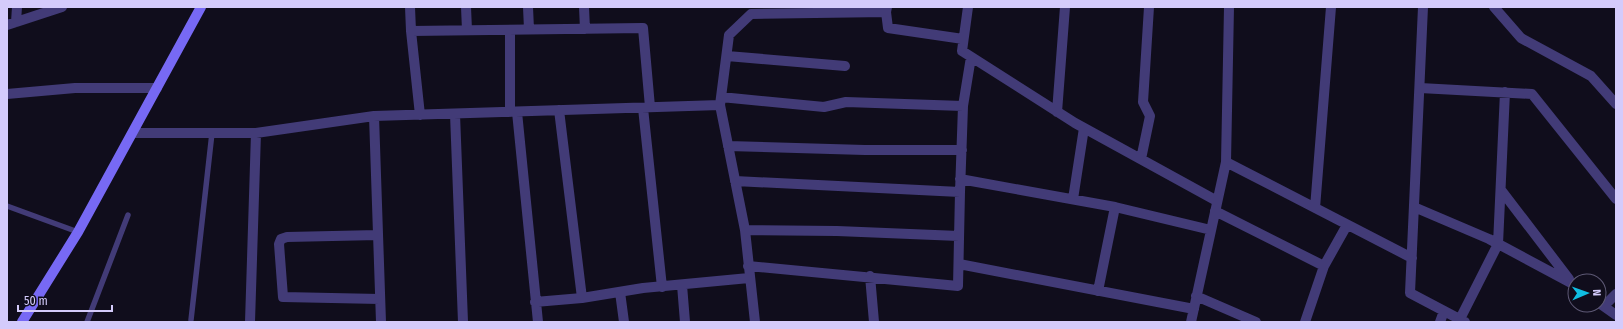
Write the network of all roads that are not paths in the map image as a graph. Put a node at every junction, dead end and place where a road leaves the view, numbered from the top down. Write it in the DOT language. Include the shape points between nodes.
graph roads {
  1 [pos="17,7"];
  2 [pos="62,7"];
  3 [pos="201,7"];
  4 [pos="410,7"];
  5 [pos="466,7"];
  6 [pos="528,7"];
  7 [pos="584,7"];
  8 [pos="968,7"];
  9 [pos="1065,7"];
  10 [pos="1149,7"];
  11 [pos="1229,7"];
  12 [pos="1330,7"];
  13 [pos="1423,7"];
  14 [pos="1494,7"];
  15 [pos="814,10"];
  16 [pos="887,10"];
  17 [pos="12,23"];
  18 [pos="529,29"];
  19 [pos="585,29"];
  20 [pos="467,30"];
  21 [pos="510,30"];
  22 [pos="411,31"];
  23 [pos="964,39"];
  24 [pos="727,56"];
  25 [pos="971,57"];
  26 [pos="845,66"];
  27 [pos="157,88"];
  28 [pos="1420,88"];
  29 [pos="1505,92"];
  30 [pos="7,94"];
  31 [pos="721,101"];
  32 [pos="1616,104"];
  33 [pos="964,106"];
  34 [pos="646,107"];
  35 [pos="559,110"];
  36 [pos="513,112"];
  37 [pos="1057,112"];
  38 [pos="455,114"];
  39 [pos="420,115"];
  40 [pos="374,116"];
  41 [pos="1084,128"];
  42 [pos="133,132"];
  43 [pos="212,133"];
  44 [pos="256,134"];
  45 [pos="728,146"];
  46 [pos="962,150"];
  47 [pos="1141,160"];
  48 [pos="1226,162"];
  49 [pos="960,179"];
  50 [pos="735,182"];
  51 [pos="1501,190"];
  52 [pos="960,192"];
  53 [pos="1073,199"];
  54 [pos="1616,199"];
  55 [pos="7,206"];
  56 [pos="1216,206"];
  57 [pos="1115,207"];
  58 [pos="1414,207"];
  59 [pos="1315,208"];
  60 [pos="128,214"];
  61 [pos="1347,225"];
  62 [pos="745,230"];
  63 [pos="1211,230"];
  64 [pos="78,232"];
  65 [pos="378,235"];
  66 [pos="959,236"];
  67 [pos="1498,244"];
  68 [pos="1412,258"];
  69 [pos="959,264"];
  70 [pos="748,266"];
  71 [pos="1324,266"];
  72 [pos="870,276"];
  73 [pos="1567,276"];
  74 [pos="749,278"];
  75 [pos="1567,281"];
  76 [pos="682,285"];
  77 [pos="662,287"];
  78 [pos="1098,291"];
  79 [pos="620,292"];
  80 [pos="1616,294"];
  81 [pos="1196,296"];
  82 [pos="582,298"];
  83 [pos="380,299"];
  84 [pos="1607,300"];
  85 [pos="535,302"];
  86 [pos="1607,308"];
  87 [pos="1194,309"];
  88 [pos="1444,311"];
  89 [pos="1616,314"];
  90 [pos="191,320"];
  91 [pos="1462,321"];
  92 [pos="22,322"];
  93 [pos="87,322"];
  94 [pos="250,322"];
  95 [pos="380,322"];
  96 [pos="463,322"];
  97 [pos="538,322"];
  98 [pos="624,322"];
  99 [pos="685,322"];
  100 [pos="755,322"];
  101 [pos="874,322"];
  102 [pos="1191,322"];
  103 [pos="1256,322"];
  104 [pos="1305,322"];
  105 [pos="1440,322"];
  1 -- 17 [label="street"];
  2 -- 17 [label="street"];
  3 -- 27 [label="street"];
  4 -- 22 [label="street"];
  5 -- 20 [label="street"];
  6 -- 18 [label="street"];
  7 -- 19 [label="street"];
  8 -- 23 [label="street"];
  9 -- 37 [label="street"];
  10 -- 47 [label="street" via="1143,102 1150,116"];
  11 -- 48 [label="street"];
  12 -- 59 [label="street"];
  13 -- 28 [label="street"];
  14 -- 32 [label="street" via="1521,38 1591,76"];
  15 -- 16 [label="street"];
  15 -- 24 [label="street" via="751,14 730,34"];
  16 -- 23 [label="street" via="888,28"];
  18 -- 19 [label="street"];
  18 -- 21 [label="street"];
  19 -- 34 [label="street" via="643,28"];
  20 -- 21 [label="street"];
  20 -- 22 [label="street"];
  21 -- 36 [label="street"];
  22 -- 39 [label="street"];
  23 -- 25 [label="street" via="962,51"];
  24 -- 26 [label="street"];
  24 -- 31 [label="street"];
  25 -- 33 [label="street"];
  25 -- 37 [label="street"];
  27 -- 30 [label="street" via="75,88"];
  27 -- 42 [label="street"];
  28 -- 29 [label="street"];
  28 -- 58 [label="street"];
  29 -- 51 [label="street"];
  29 -- 54 [label="street" via="1532,94"];
  31 -- 33 [label="street" via="824,107 846,102"];
  31 -- 34 [label="street"];
  31 -- 45 [label="street"];
  33 -- 46 [label="street"];
  34 -- 35 [label="street"];
  34 -- 77 [label="street"];
  35 -- 36 [label="street"];
  35 -- 82 [label="street"];
  36 -- 38 [label="street"];
  36 -- 85 [label="street"];
  37 -- 41 [label="street"];
  38 -- 39 [label="street"];
  38 -- 96 [label="street"];
  39 -- 40 [label="street"];
  40 -- 44 [label="street"];
  40 -- 65 [label="street"];
  41 -- 47 [label="street"];
  41 -- 53 [label="street"];
  42 -- 43 [label="street"];
  42 -- 64 [label="street"];
  43 -- 44 [label="street"];
  43 -- 90 [label="lane"];
  44 -- 94 [label="street"];
  45 -- 46 [label="street"];
  45 -- 50 [label="street"];
  46 -- 49 [label="street"];
  47 -- 56 [label="street"];
  48 -- 56 [label="street"];
  48 -- 59 [label="street"];
  49 -- 52 [label="street"];
  49 -- 53 [label="street"];
  50 -- 52 [label="street"];
  50 -- 62 [label="street"];
  51 -- 67 [label="street"];
  51 -- 73 [label="street"];
  52 -- 66 [label="street"];
  53 -- 57 [label="street"];
  55 -- 64 [label="lane"];
  56 -- 63 [label="street"];
  56 -- 71 [label="street"];
  57 -- 63 [label="street"];
  57 -- 78 [label="street"];
  58 -- 67 [label="street"];
  58 -- 68 [label="street"];
  59 -- 61 [label="street"];
  60 -- 93 [label="lane"];
  61 -- 68 [label="street"];
  61 -- 71 [label="street"];
  62 -- 66 [label="street"];
  62 -- 70 [label="street"];
  63 -- 81 [label="street"];
  64 -- 92 [label="street"];
  65 -- 83 [label="street"];
  65 -- 83 [label="street" via="287,237 281,239 279,244 282,297"];
  66 -- 69 [label="street"];
  67 -- 75 [label="street"];
  67 -- 91 [label="street"];
  68 -- 88 [label="street" via="1410,293"];
  69 -- 72 [label="street" via="958,286"];
  69 -- 78 [label="street"];
  70 -- 72 [label="street"];
  70 -- 74 [label="street"];
  71 -- 104 [label="street"];
  72 -- 101 [label="street"];
  74 -- 76 [label="street"];
  74 -- 100 [label="street"];
  76 -- 77 [label="street"];
  76 -- 99 [label="street"];
  77 -- 79 [label="street"];
  78 -- 87 [label="street"];
  79 -- 82 [label="street"];
  79 -- 98 [label="street"];
  80 -- 84 [label="street"];
  81 -- 87 [label="street"];
  81 -- 103 [label="street"];
  82 -- 85 [label="street"];
  83 -- 95 [label="street"];
  85 -- 97 [label="street"];
  86 -- 89 [label="street"];
  87 -- 102 [label="street"];
  88 -- 91 [label="street"];
  88 -- 105 [label="street"];
}
